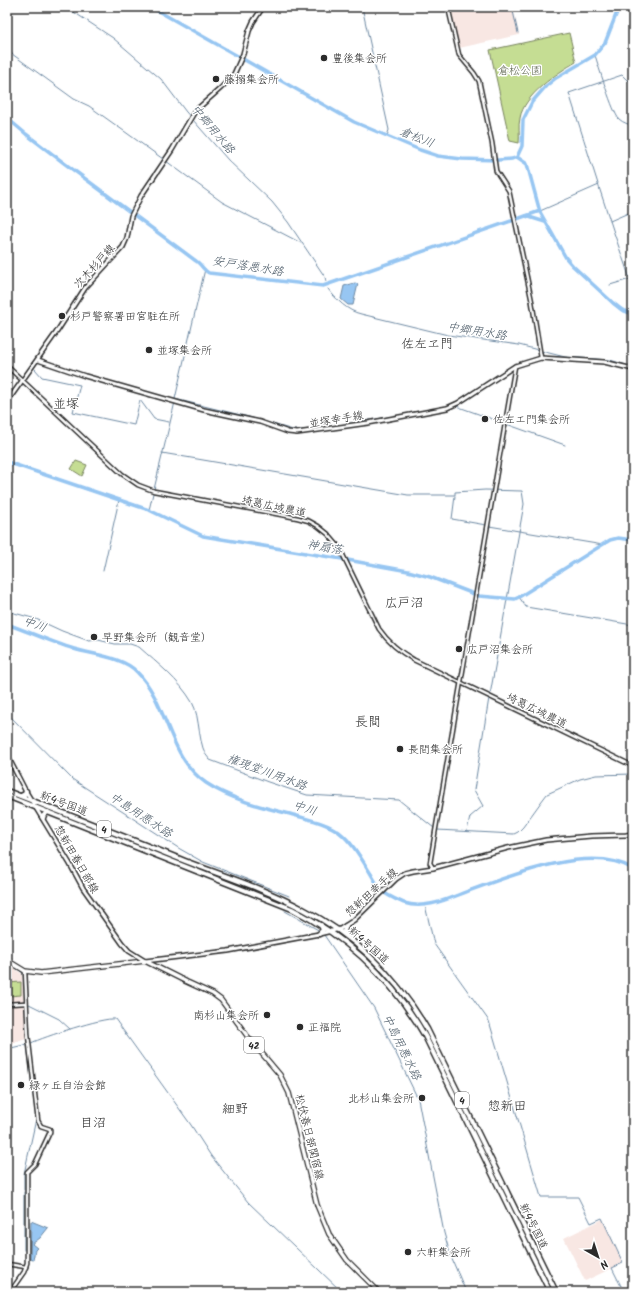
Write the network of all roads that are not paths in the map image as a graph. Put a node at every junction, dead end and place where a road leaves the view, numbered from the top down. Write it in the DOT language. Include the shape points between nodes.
graph roads {
  1 [pos="263,7"];
  2 [pos="448,7"];
  3 [pos="541,358"];
  4 [pos="38,360"];
  5 [pos="7,366"];
  6 [pos="515,366"];
  7 [pos="633,368"];
  8 [pos="22,380"];
  9 [pos="7,402"];
  10 [pos="461,682"];
  11 [pos="7,755"];
  12 [pos="633,766"];
  13 [pos="7,791"];
  14 [pos="26,791"];
  15 [pos="7,796"];
  16 [pos="21,796"];
  17 [pos="32,801"];
  18 [pos="36,808"];
  19 [pos="48,812"];
  20 [pos="43,818"];
  21 [pos="633,834"];
  22 [pos="433,868"];
  23 [pos="321,925"];
  24 [pos="346,926"];
  25 [pos="337,930"];
  26 [pos="331,931"];
  27 [pos="319,934"];
  28 [pos="346,936"];
  29 [pos="7,960"];
  30 [pos="145,961"];
  31 [pos="25,971"];
  32 [pos="7,1004"];
  33 [pos="26,1004"];
  34 [pos="7,1264"];
  35 [pos="26,1267"];
  36 [pos="10,1292"];
  37 [pos="379,1292"];
  38 [pos="550,1292"];
  39 [pos="556,1292"];
  1 -- 4 [label="main road, 次木杉戸線" via="251,26 240,64 227,82 194,113 132,212 123,247 85,288"];
  2 -- 3 [label="street" via="459,55 479,81 496,171 509,191"];
  3 -- 6 [label="main road, 並塚幸手線"];
  3 -- 7 [label="main road, 並塚幸手線" via="601,361"];
  4 -- 6 [label="main road, 並塚幸手線" via="204,410 300,433 447,408"];
  4 -- 8 [label="main road, 次木杉戸線"];
  5 -- 8 [label="street, 埼葛広域農道"];
  6 -- 10 [label="street"];
  8 -- 9 [label="main road, 次木杉戸線"];
  8 -- 10 [label="street, 埼葛広域農道" via="122,474 138,485 154,491 298,518 318,526 339,547 374,619 388,640 414,660"];
  10 -- 12 [label="street, 埼葛広域農道"];
  10 -- 22 [label="street" via="430,863"];
  11 -- 14 [label="main road, 惣新田春日部線"];
  13 -- 16 [label="highway, 新4号国道 / 4"];
  14 -- 16 [label="highway"];
  14 -- 17 [label="main road, 惣新田春日部線"];
  15 -- 18 [label="highway, 新4号国道 / 4"];
  16 -- 17 [label="highway, 新4号国道 / 4"];
  17 -- 18 [label="main road, 惣新田春日部線"];
  17 -- 25 [label="highway, 新4号国道 / 4" via="285,900 310,912"];
  18 -- 19 [label="highway, 新4号国道 / 4"];
  18 -- 20 [label="main road, 惣新田春日部線"];
  19 -- 20 [label="highway"];
  19 -- 23 [label="highway, 新4号国道 / 4" via="278,903"];
  20 -- 30 [label="main road, 惣新田春日部線" via="102,916 126,948"];
  21 -- 22 [label="main road, 惣新田幸手線" via="546,840"];
  22 -- 24 [label="main road, 惣新田幸手線" via="405,873"];
  23 -- 26 [label="highway, 新4号国道 / 4"];
  23 -- 27 [label="highway" via="323,930"];
  24 -- 25 [label="main road, 惣新田幸手線"];
  24 -- 28 [label="highway"];
  25 -- 26 [label="main road, 惣新田幸手線"];
  25 -- 28 [label="highway, 新4号国道 / 4"];
  26 -- 27 [label="main road, 惣新田幸手線"];
  26 -- 38 [label="highway, 新4号国道 / 4" via="380,973 417,1022"];
  27 -- 30 [label="main road, 惣新田幸手線" via="228,951"];
  28 -- 39 [label="highway, 新4号国道 / 4" via="395,982 427,1029"];
  29 -- 31 [label="main road"];
  30 -- 31 [label="main road" via="50,973"];
  30 -- 37 [label="main road, 松伏春日部関宿線 / 42" via="221,1000 283,1080 291,1096 317,1205 324,1223 347,1260"];
  31 -- 33 [label="street"];
  32 -- 33 [label="street"];
  33 -- 35 [label="street" via="38,1121 41,1126 50,1129 35,1164 27,1174"];
  34 -- 35 [label="street"];
  35 -- 36 [label="street"];
}
